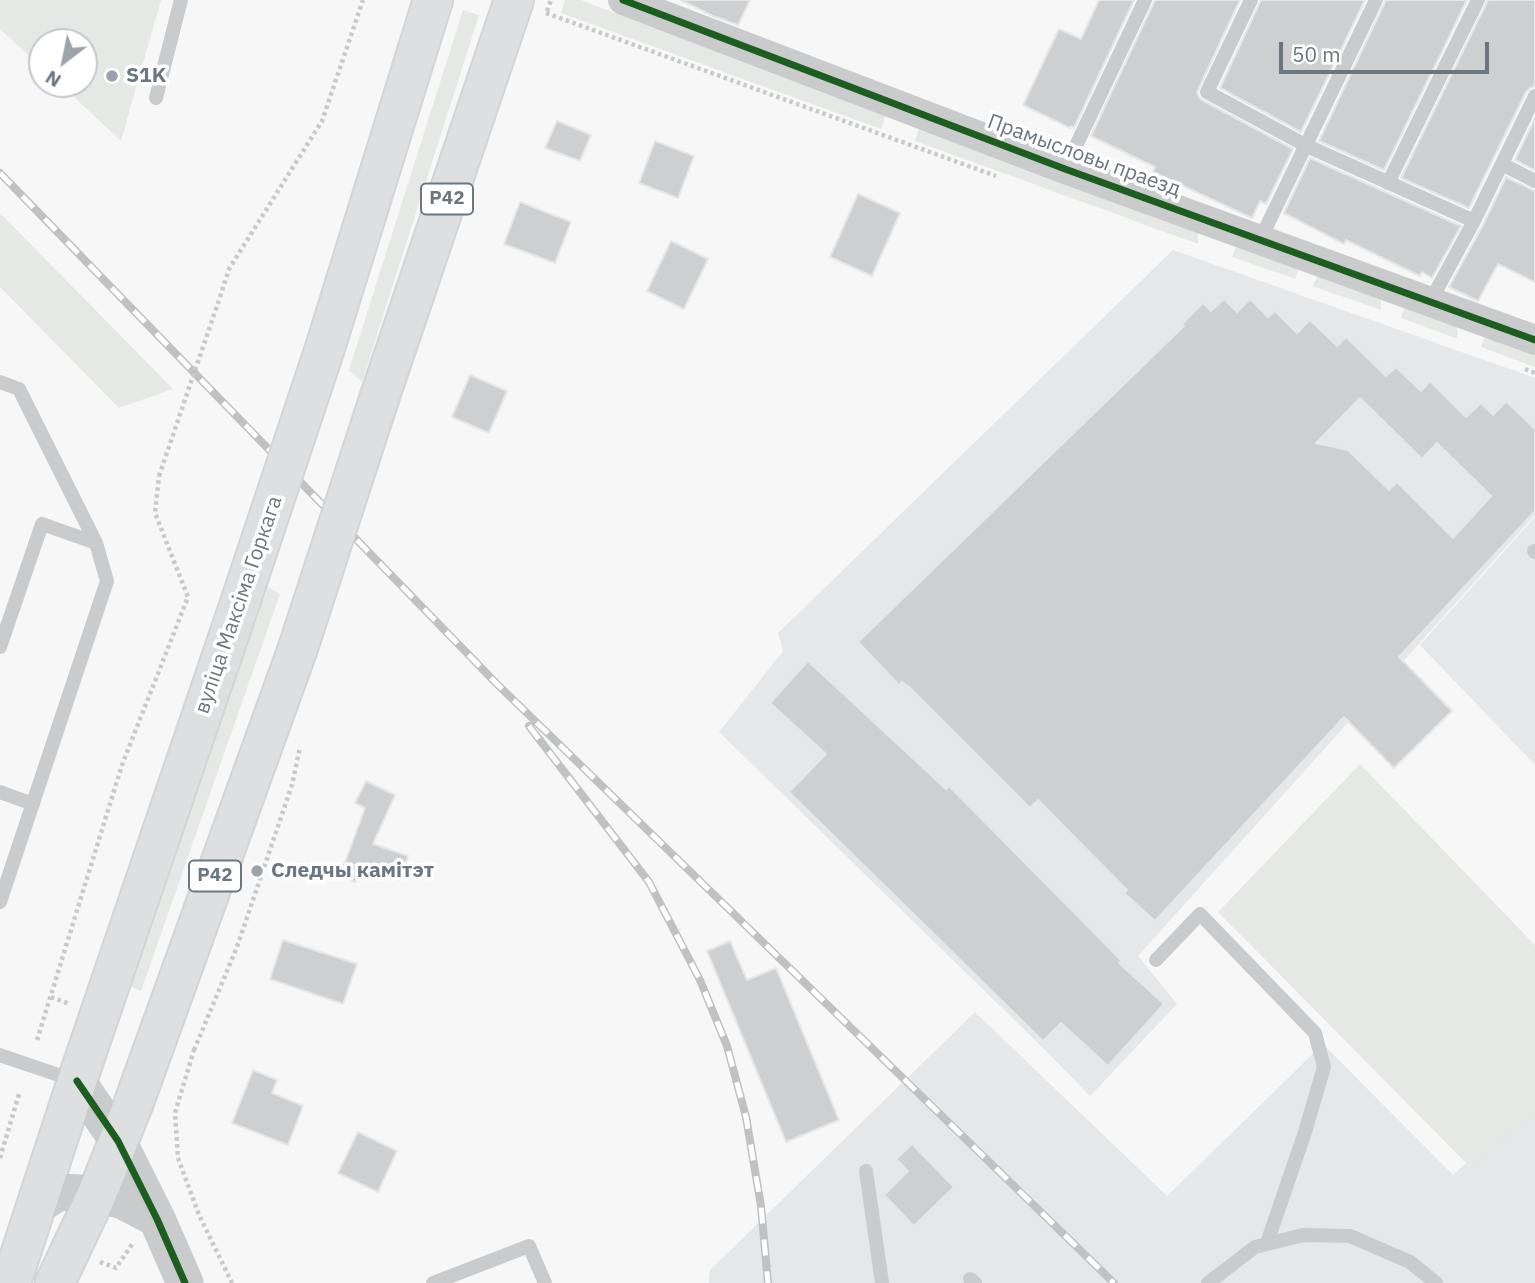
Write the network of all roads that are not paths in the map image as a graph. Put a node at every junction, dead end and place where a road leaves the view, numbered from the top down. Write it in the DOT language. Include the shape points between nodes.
graph roads {
  1 [pos="181,0"];
  2 [pos="433,0"];
  3 [pos="623,0"];
  4 [pos="1145,0"];
  5 [pos="1251,0"];
  6 [pos="1376,0"];
  7 [pos="1478,0"];
  8 [pos="530,6"];
  9 [pos="1535,96"];
  10 [pos="156,98"];
  11 [pos="1307,146"];
  12 [pos="1502,164"];
  13 [pos="1065,169"];
  14 [pos="1535,181"];
  15 [pos="1388,183"];
  16 [pos="1474,221"];
  17 [pos="1260,240"];
  18 [pos="1430,302"];
  19 [pos="1535,340"];
  20 [pos="0,382"];
  21 [pos="96,543"];
  22 [pos="0,647"];
  23 [pos="0,792"];
  24 [pos="33,804"];
  25 [pos="0,902"];
  26 [pos="1156,960"];
  27 [pos="0,1055"];
  28 [pos="77,1081"];
  29 [pos="133,1105"];
  30 [pos="118,1140"];
  31 [pos="866,1171"];
  32 [pos="97,1194"];
  33 [pos="36,1206"];
  34 [pos="147,1229"];
  35 [pos="1267,1243"];
  36 [pos="11,1283"];
  37 [pos="55,1283"];
  38 [pos="185,1283"];
  39 [pos="433,1283"];
  40 [pos="545,1283"];
  41 [pos="882,1283"];
  42 [pos="1208,1283"];
  43 [pos="1436,1283"];
  1 -- 10 [label="lane"];
  2 -- 28 [label="main road, вуліца Максіма Горкага, bridge" via="325,348"];
  3 -- 13 [label="street, Прамысловы праезд"];
  4 -- 13 [label="lane"];
  5 -- 11 [label="lane" via="1207,92"];
  6 -- 11 [label="lane"];
  7 -- 15 [label="lane"];
  8 -- 29 [label="main road, Р42, bridge" via="379,399 298,648"];
  9 -- 12 [label="lane"];
  11 -- 15 [label="lane"];
  11 -- 17 [label="lane"];
  12 -- 14 [label="lane"];
  12 -- 16 [label="lane"];
  13 -- 17 [label="street, Прамысловы праезд"];
  15 -- 16 [label="lane"];
  16 -- 18 [label="lane"];
  17 -- 18 [label="street, Прамысловы праезд"];
  18 -- 19 [label="street, Прамысловы праезд"];
  20 -- 21 [label="lane" via="19,389"];
  21 -- 22 [label="lane" via="42,524"];
  21 -- 24 [label="lane" via="107,581"];
  23 -- 24 [label="lane"];
  24 -- 25 [label="lane"];
  26 -- 35 [label="lane" via="1200,914 1315,1033 1324,1067"];
  27 -- 28 [label="lane"];
  28 -- 29 [label="main road"];
  28 -- 30 [label="street"];
  28 -- 33 [label="main road, вуліца Максіма Горкага"];
  29 -- 30 [label="main road, Р42"];
  29 -- 34 [label="street"];
  30 -- 32 [label="main road, Р42"];
  30 -- 34 [label="street"];
  31 -- 41 [label="lane"];
  32 -- 33 [label="street" via="60,1192"];
  32 -- 34 [label="street" via="123,1201"];
  32 -- 37 [label="main road, Р42"];
  33 -- 36 [label="main road, вуліца Максіма Горкага"];
  34 -- 38 [label="street"];
  35 -- 42 [label="lane"];
  35 -- 43 [label="lane" via="1303,1235 1350,1236 1409,1262"];
  39 -- 40 [label="lane" via="529,1246"];
}
